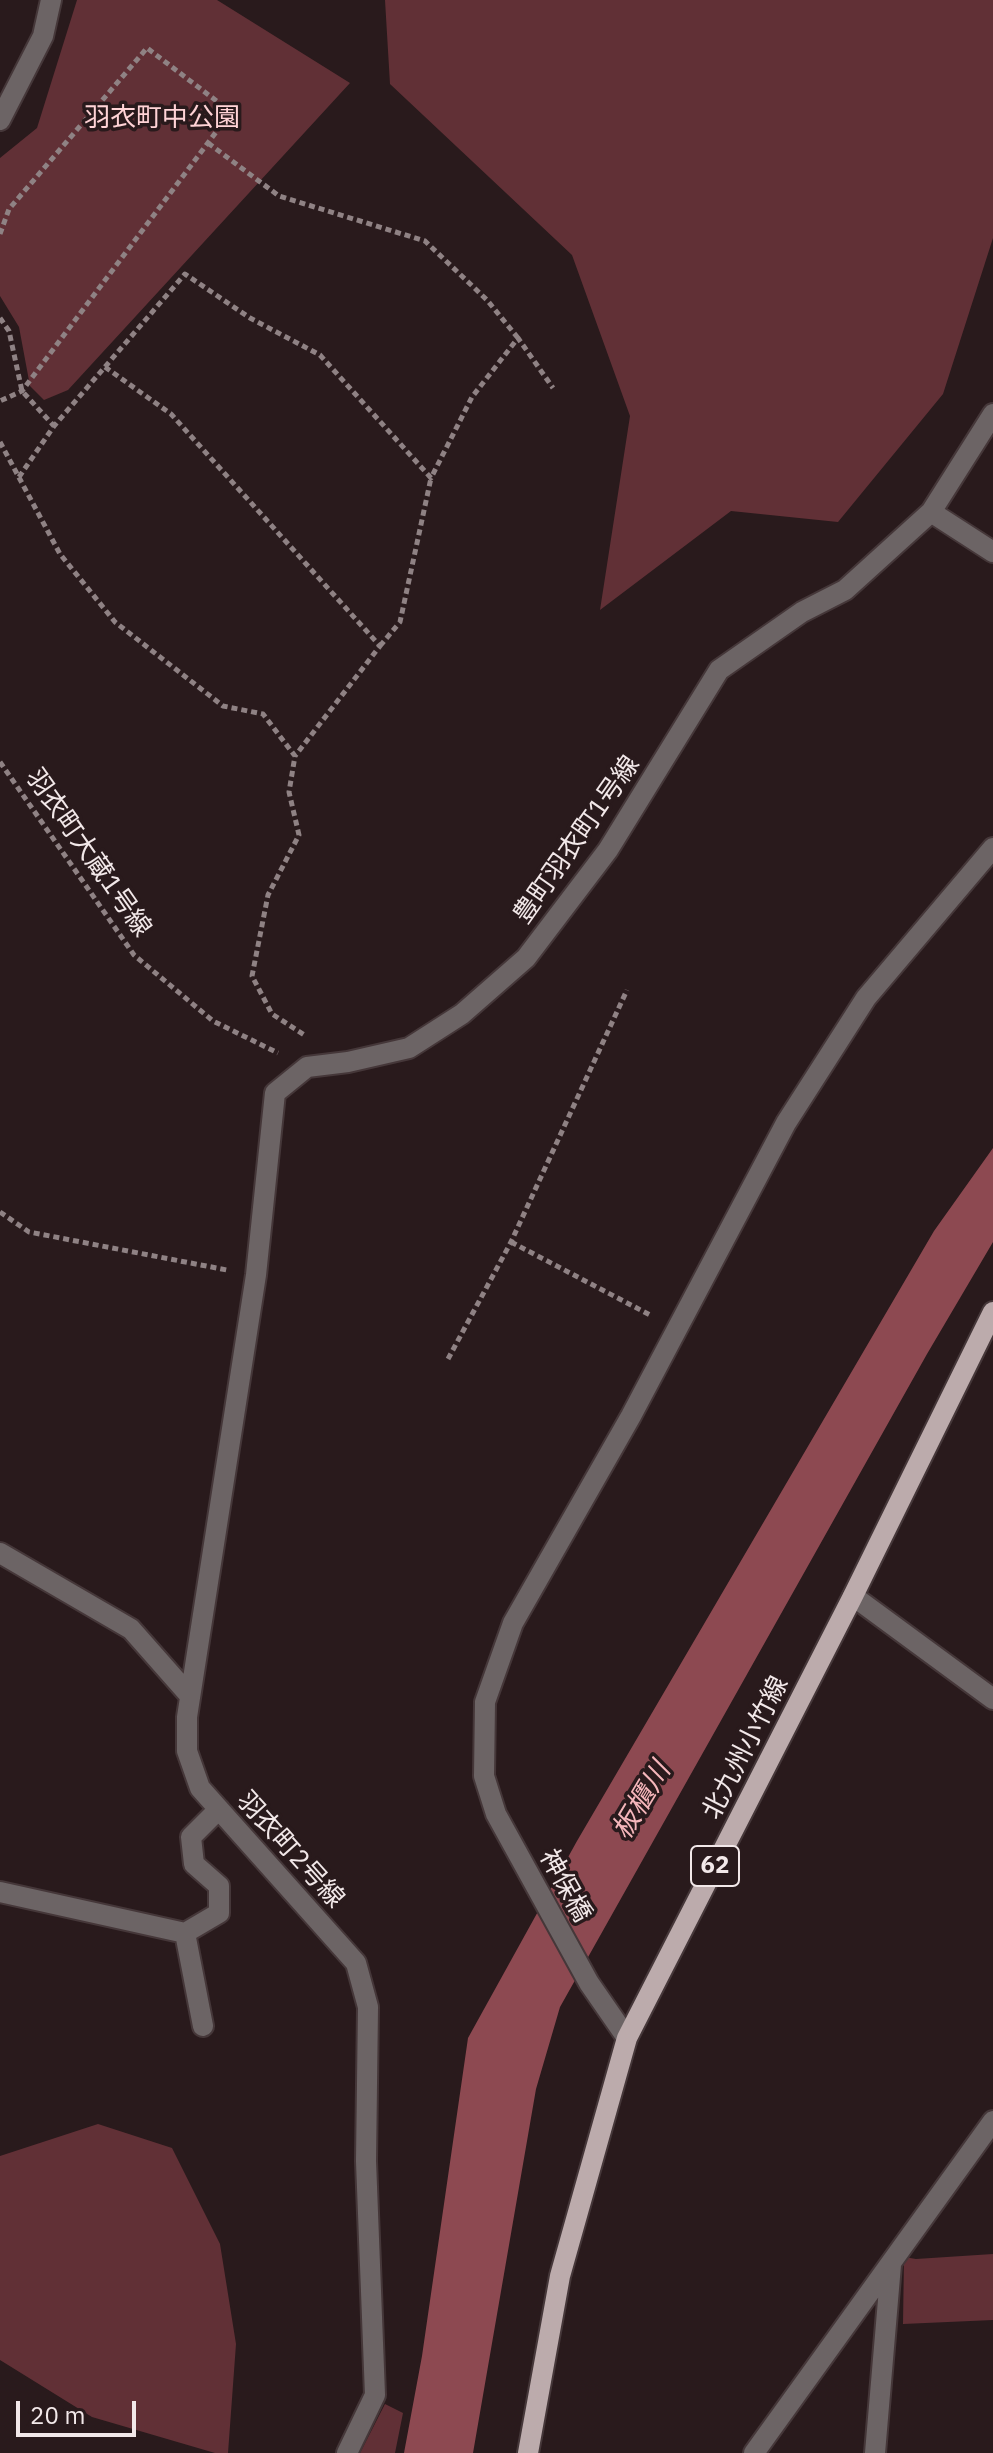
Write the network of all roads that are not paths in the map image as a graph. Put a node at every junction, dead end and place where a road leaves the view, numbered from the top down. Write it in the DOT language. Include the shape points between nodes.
graph roads {
  1 [pos="51,0"];
  2 [pos="1,119"];
  3 [pos="993,414"];
  4 [pos="931,512"];
  5 [pos="993,552"];
  6 [pos="993,848"];
  7 [pos="256,1275"];
  8 [pos="993,1312"];
  9 [pos="0,1553"];
  10 [pos="853,1596"];
  11 [pos="190,1696"];
  12 [pos="993,1699"];
  13 [pos="219,1809"];
  14 [pos="0,1892"];
  15 [pos="185,1933"];
  16 [pos="203,2026"];
  17 [pos="627,2038"];
  18 [pos="993,2121"];
  19 [pos="891,2265"];
  20 [pos="347,2453"];
  21 [pos="528,2453"];
  22 [pos="754,2453"];
  23 [pos="875,2453"];
  1 -- 2 [label="street" via="43,36"];
  3 -- 4 [label="street, 豊町羽衣町1号線"];
  4 -- 5 [label="street"];
  4 -- 7 [label="street, 豊町羽衣町1号線" via="845,590 802,612 719,670 608,850 526,958 462,1014 409,1048 307,1067 275,1093"];
  6 -- 17 [label="street, 神保橋" via="866,998 786,1123 631,1416 513,1623 485,1702 484,1776 496,1814 589,1983"];
  7 -- 11 [label="street, 羽衣町2号線"];
  8 -- 10 [label="main road, 北九州小竹線 / 62"];
  9 -- 11 [label="street" via="131,1629"];
  10 -- 12 [label="street"];
  10 -- 17 [label="main road, 北九州小竹線 / 62"];
  11 -- 13 [label="street, 羽衣町2号線" via="187,1751 200,1788"];
  13 -- 15 [label="street" via="191,1837 194,1864 219,1886 219,1913"];
  13 -- 20 [label="street, 羽衣町2号線" via="356,1963 368,2007 366,2161 375,2395"];
  14 -- 15 [label="street"];
  15 -- 16 [label="street"];
  17 -- 21 [label="main road, 北九州小竹線 / 62" via="560,2276"];
  18 -- 19 [label="street"];
  19 -- 22 [label="street"];
  19 -- 23 [label="street"];
}
